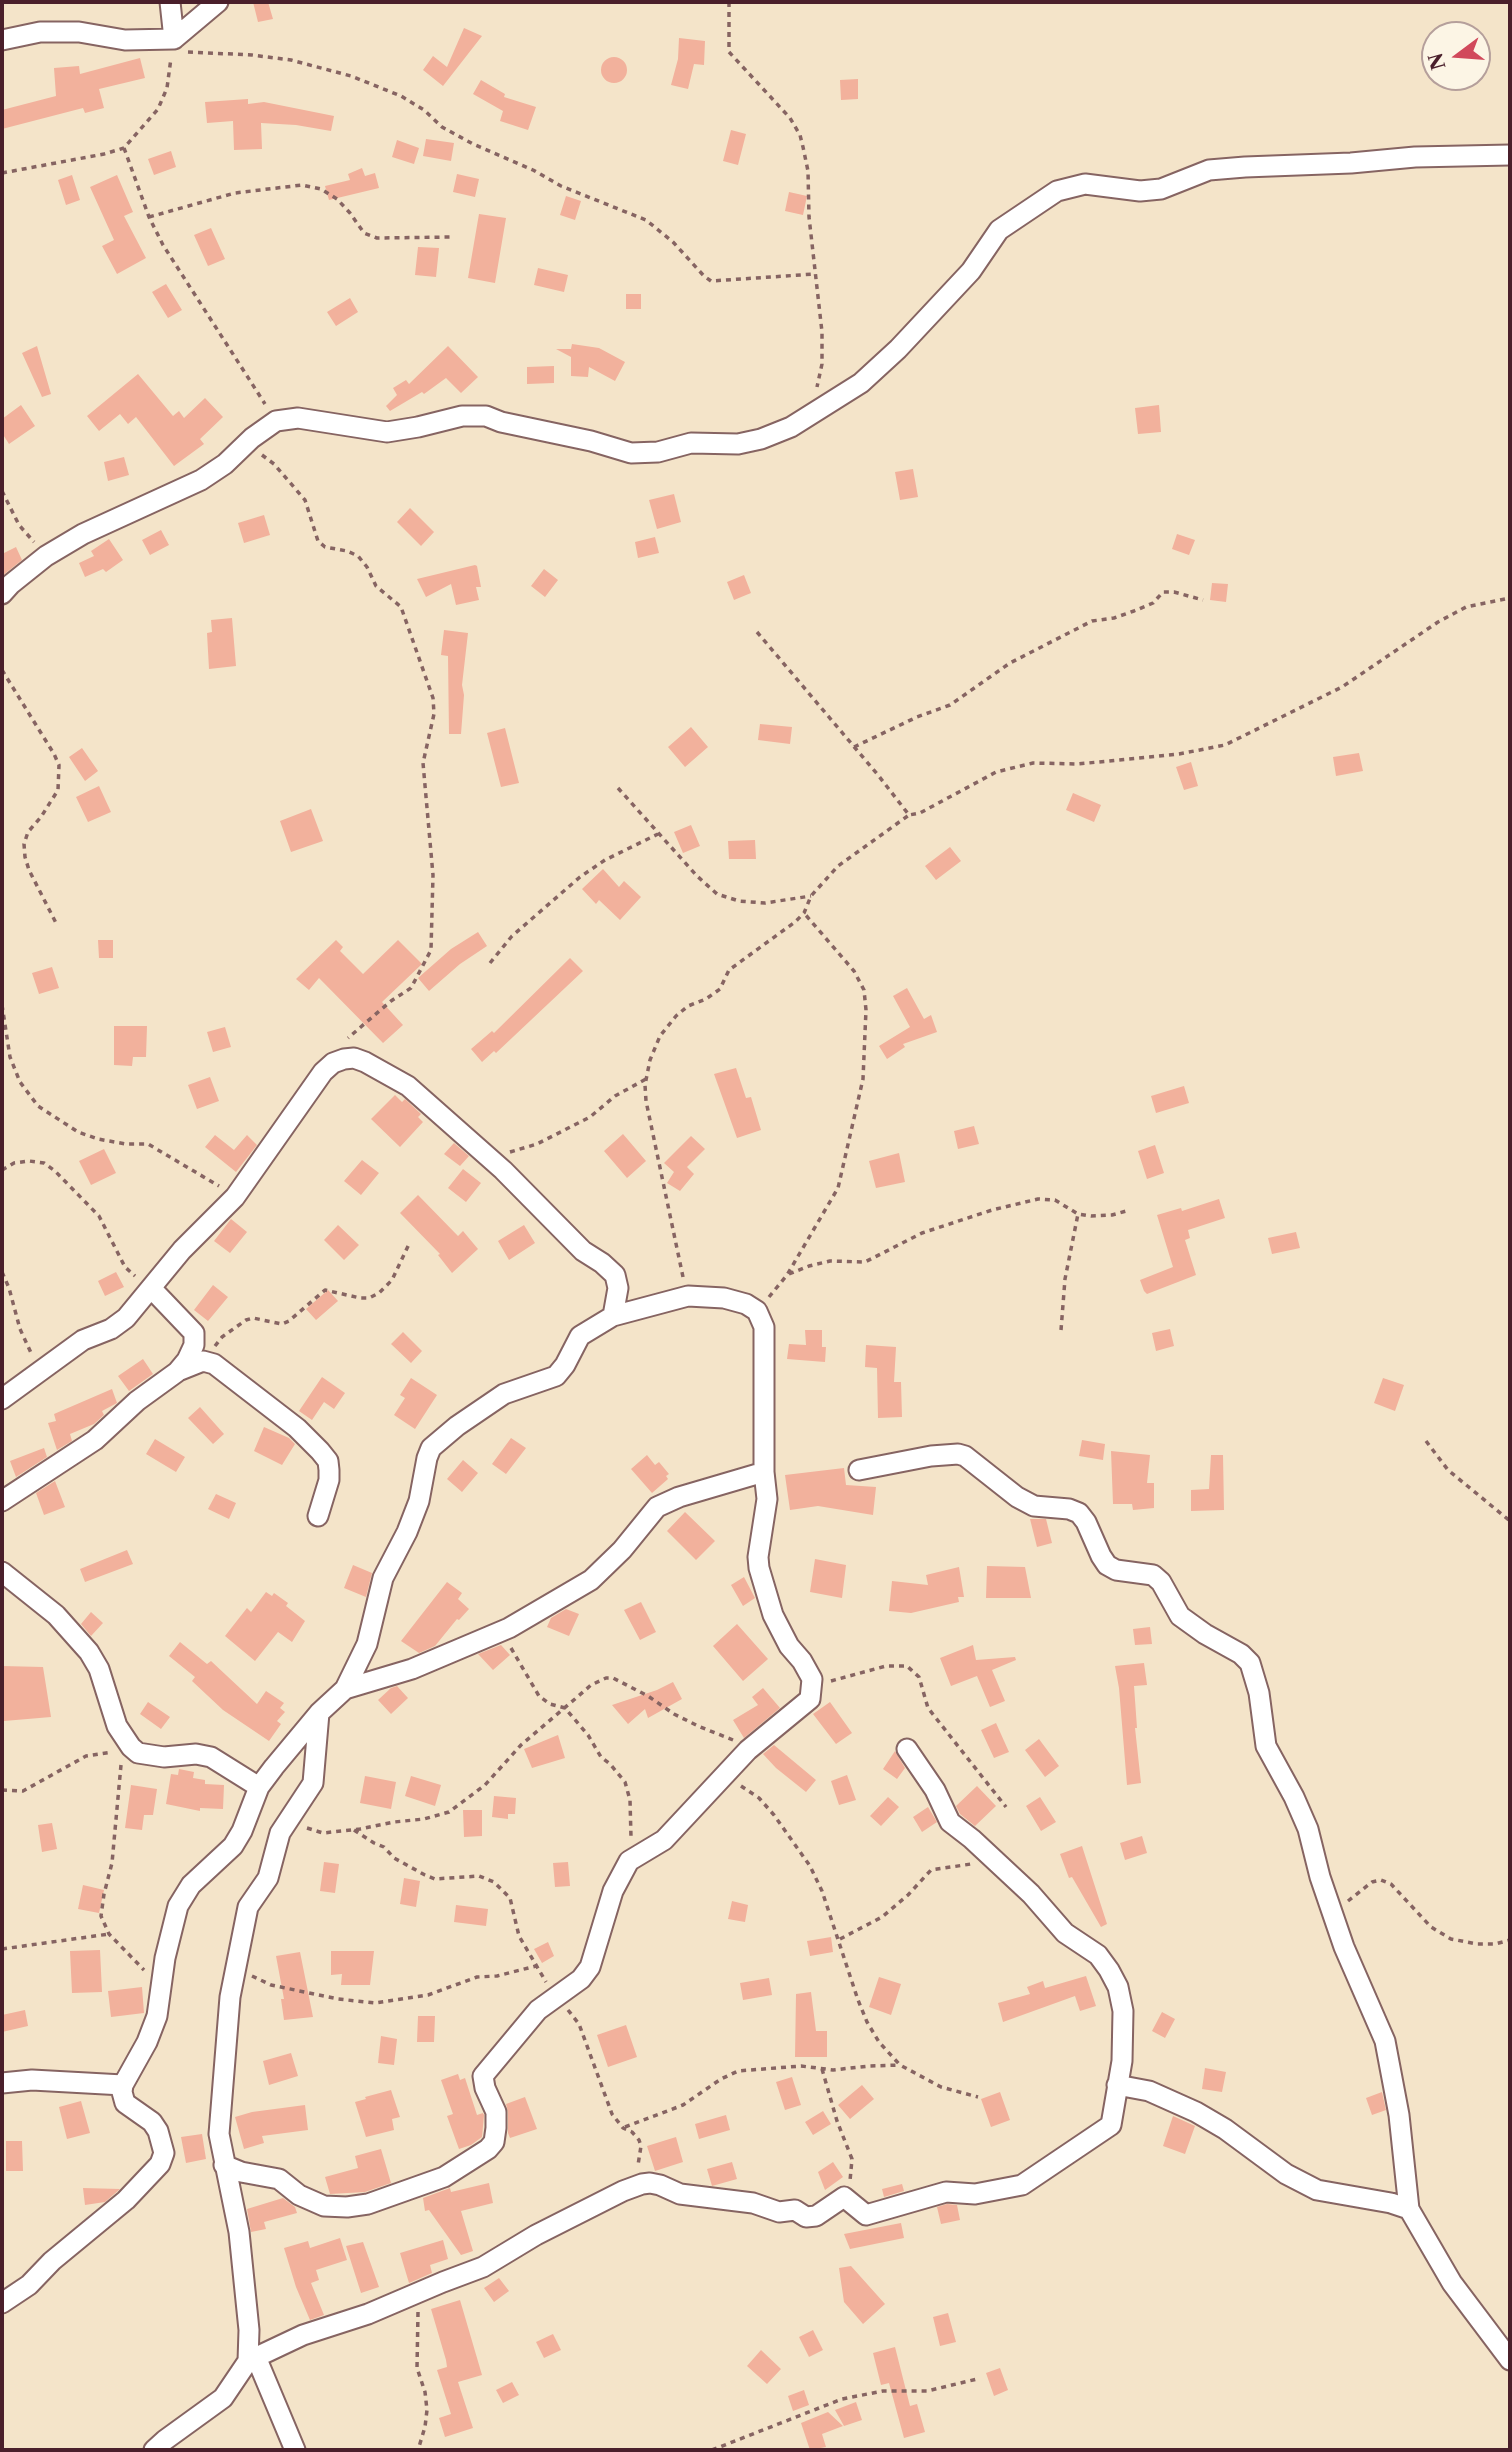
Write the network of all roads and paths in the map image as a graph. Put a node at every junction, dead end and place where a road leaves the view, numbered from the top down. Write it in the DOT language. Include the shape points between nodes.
graph roads {
  1 [pos="170,2"];
  2 [pos="218,2"];
  3 [pos="729,2"];
  4 [pos="2,40"];
  5 [pos="173,45"];
  6 [pos="124,148"];
  7 [pos="1510,156"];
  8 [pos="2,173"];
  9 [pos="149,218"];
  10 [pos="453,237"];
  11 [pos="815,274"];
  12 [pos="811,397"];
  13 [pos="276,421"];
  14 [pos="246,444"];
  15 [pos="2,491"];
  16 [pos="46,556"];
  17 [pos="2,594"];
  18 [pos="1510,598"];
  19 [pos="1203,600"];
  20 [pos="757,632"];
  21 [pos="2,670"];
  22 [pos="854,747"];
  23 [pos="618,788"];
  24 [pos="909,815"];
  25 [pos="658,834"];
  26 [pos="811,896"];
  27 [pos="804,913"];
  28 [pos="56,923"];
  29 [pos="490,962"];
  30 [pos="2,1005"];
  31 [pos="344,1043"];
  32 [pos="646,1079"];
  33 [pos="490,1158"];
  34 [pos="2,1170"];
  35 [pos="235,1197"];
  36 [pos="1130,1210"];
  37 [pos="1079,1214"];
  38 [pos="409,1244"];
  39 [pos="2,1272"];
  40 [pos="787,1275"];
  41 [pos="150,1288"];
  42 [pos="688,1296"];
  43 [pos="757,1311"];
  44 [pos="613,1316"];
  45 [pos="1061,1330"];
  46 [pos="202,1361"];
  47 [pos="39,1371"];
  48 [pos="177,1372"];
  49 [pos="2,1399"];
  50 [pos="1426,1441"];
  51 [pos="859,1470"];
  52 [pos="764,1472"];
  53 [pos="2,1501"];
  54 [pos="318,1516"];
  55 [pos="1510,1521"];
  56 [pos="2,1572"];
  57 [pos="500,1632"];
  58 [pos="812,1679"];
  59 [pos="345,1689"];
  60 [pos="565,1708"];
  61 [pos="319,1713"];
  62 [pos="907,1749"];
  63 [pos="748,1750"];
  64 [pos="724,1775"];
  65 [pos="259,1787"];
  66 [pos="2,1790"];
  67 [pos="1006,1807"];
  68 [pos="289,1819"];
  69 [pos="354,1830"];
  70 [pos="632,1859"];
  71 [pos="994,1860"];
  72 [pos="1332,1912"];
  73 [pos="109,1934"];
  74 [pos="839,1939"];
  75 [pos="1510,1940"];
  76 [pos="2,1949"];
  77 [pos="235,1965"];
  78 [pos="537,1966"];
  79 [pos="162,1989"];
  80 [pos="555,1997"];
  81 [pos="900,2065"];
  82 [pos="822,2069"];
  83 [pos="2,2083"];
  84 [pos="123,2085"];
  85 [pos="1117,2085"];
  86 [pos="978,2097"];
  87 [pos="623,2128"];
  88 [pos="224,2165"];
  89 [pos="623,2191"];
  90 [pos="841,2197"];
  91 [pos="1409,2209"];
  92 [pos="417,2292"];
  93 [pos="2,2303"];
  94 [pos="251,2359"];
  95 [pos="1510,2360"];
  96 [pos="976,2379"];
  97 [pos="155,2450"];
  98 [pos="295,2450"];
  99 [pos="418,2450"];
  100 [pos="712,2450"];
  1 -- 5 [label="street"];
  2 -- 5 [label="street"];
  3 -- 11 [label="path" via="729,52 800,135 808,171"];
  4 -- 5 [label="street" via="40,32 79,32"];
  5 -- 6 [label="path" via="167,88 158,108"];
  5 -- 11 [label="path" via="290,60 351,76 401,96 442,128 473,144 646,220 711,281"];
  6 -- 8 [label="path"];
  6 -- 9 [label="path"];
  7 -- 13 [label="street" via="1245,167 1209,170 1161,189 1085,184 1057,191 999,230 971,271 861,383 791,427 738,444 691,443 631,453 485,416 462,416 387,432 298,418"];
  9 -- 10 [label="path" via="235,193 302,185 337,199 363,233"];
  9 -- 13 [label="path"];
  11 -- 12 [label="path" via="822,364"];
  13 -- 14 [label="street"];
  14 -- 16 [label="street" via="201,480"];
  14 -- 31 [label="path" via="274,464 304,499 318,541 358,556 376,586 401,607 433,698 434,714 422,764 433,875 431,950 411,988"];
  15 -- 16 [label="path" via="19,525"];
  16 -- 17 [label="street"];
  18 -- 24 [label="path" via="1466,607 1342,687 1225,745 1078,764 1033,763 996,772"];
  19 -- 22 [label="path" via="1163,592 1135,611 1092,621 1010,663 950,705"];
  20 -- 22 [label="path"];
  21 -- 28 [label="path" via="59,765 58,790 24,844 29,870"];
  22 -- 24 [label="path"];
  23 -- 25 [label="path"];
  24 -- 26 [label="path" via="838,866"];
  25 -- 26 [label="path" via="716,894 765,903"];
  25 -- 29 [label="path" via="580,877 512,936"];
  26 -- 27 [label="path"];
  27 -- 32 [label="path" via="729,970 720,989 676,1016 660,1036"];
  27 -- 40 [label="path" via="864,990 863,1079 838,1188"];
  30 -- 35 [label="path" via="10,1057 20,1082 38,1106 78,1132 98,1139 148,1144"];
  32 -- 33 [label="path" via="590,1117 537,1144"];
  32 -- 42 [label="path" via="652,1131"];
  33 -- 35 [label="street" via="408,1086 365,1062 344,1059 323,1072"];
  33 -- 44 [label="street" via="583,1251 615,1275 618,1301"];
  34 -- 41 [label="path" via="14,1163 44,1163 99,1216 125,1267"];
  35 -- 41 [label="street"];
  36 -- 37 [label="path" via="1112,1216"];
  37 -- 40 [label="path" via="1055,1200 1038,1199 922,1233 865,1262 830,1261"];
  37 -- 45 [label="path" via="1065,1279"];
  38 -- 46 [label="path" via="392,1280 379,1293 360,1298 325,1290 282,1324 246,1320 222,1337"];
  39 -- 47 [label="path"];
  40 -- 43 [label="path"];
  41 -- 47 [label="street" via="126,1318 83,1340"];
  41 -- 48 [label="street" via="194,1333 194,1345"];
  42 -- 43 [label="street" via="724,1298"];
  42 -- 44 [label="street"];
  43 -- 52 [label="street" via="764,1327"];
  44 -- 59 [label="street" via="580,1336 556,1376 503,1394 431,1448 419,1502 383,1578 366,1644"];
  46 -- 48 [label="street"];
  46 -- 54 [label="street" via="233,1377 297,1427 328,1461 329,1480"];
  47 -- 49 [label="street"];
  48 -- 53 [label="street" via="95,1440"];
  50 -- 55 [label="path" via="1448,1470"];
  51 -- 72 [label="street" via="931,1456 965,1456 1034,1506 1079,1513 1107,1565 1153,1575 1180,1615 1241,1654 1255,1674 1266,1746 1308,1829"];
  52 -- 57 [label="street" via="657,1507 591,1580"];
  52 -- 58 [label="street" via="767,1499 758,1557 762,1584 782,1634"];
  56 -- 65 [label="street" via="56,1615 89,1652 117,1726 138,1753 211,1757"];
  57 -- 59 [label="street" via="412,1669"];
  57 -- 60 [label="path" via="544,1702"];
  58 -- 63 [label="street" via="810,1699"];
  58 -- 67 [label="path" via="837,1681 886,1666 907,1666 919,1677 928,1708"];
  59 -- 61 [label="street"];
  60 -- 63 [label="path" via="591,1685 613,1678"];
  60 -- 69 [label="path" via="521,1745 485,1785 449,1812"];
  60 -- 70 [label="path" via="625,1782"];
  61 -- 65 [label="street"];
  61 -- 68 [label="street" via="313,1783"];
  62 -- 71 [label="street" via="950,1822"];
  63 -- 64 [label="street"];
  64 -- 70 [label="street" via="664,1840"];
  64 -- 74 [label="path" via="759,1798 792,1839 822,1891"];
  65 -- 79 [label="street" via="233,1846 191,1885 178,1906"];
  66 -- 73 [label="path" via="23,1791 86,1756 121,1752 113,1863 101,1916"];
  68 -- 69 [label="path" via="323,1833"];
  68 -- 77 [label="street" via="280,1833 268,1878 248,1907"];
  69 -- 78 [label="path" via="435,1879 479,1876 494,1882 510,1898 519,1936"];
  70 -- 80 [label="street" via="614,1891 590,1967"];
  71 -- 74 [label="path" via="931,1870 882,1917"];
  71 -- 85 [label="street" via="1065,1933 1098,1955 1109,1970 1124,2011"];
  72 -- 75 [label="path" via="1381,1880 1391,1884 1431,1927 1451,1939 1477,1944"];
  72 -- 91 [label="street" via="1385,2041"];
  73 -- 76 [label="path"];
  73 -- 79 [label="path"];
  74 -- 81 [label="path" via="867,2022"];
  77 -- 78 [label="path" via="271,1985 375,2003 428,1995 477,1977"];
  77 -- 88 [label="street" via="219,2134"];
  78 -- 80 [label="path"];
  79 -- 84 [label="street" via="147,2042"];
  80 -- 87 [label="path" via="579,2024 612,2114"];
  80 -- 88 [label="street" via="538,2010 483,2076 496,2112 494,2142 444,2177 368,2203 324,2206 279,2179"];
  81 -- 82 [label="path"];
  81 -- 86 [label="path" via="941,2087"];
  82 -- 87 [label="path" via="801,2066 730,2073 683,2105"];
  82 -- 90 [label="path" via="852,2159 849,2184"];
  83 -- 84 [label="street"];
  84 -- 93 [label="street" via="125,2103 158,2131 164,2153 160,2164 127,2200"];
  85 -- 90 [label="street" via="1111,2125 1022,2185 975,2194 946,2192 866,2215"];
  85 -- 91 [label="street" via="1149,2091 1196,2112 1317,2190"];
  87 -- 89 [label="path" via="641,2146 633,2179"];
  88 -- 94 [label="street" via="239,2232"];
  89 -- 90 [label="street" via="650,2183 680,2194 753,2203 779,2212 795,2210 806,2217 816,2216"];
  89 -- 92 [label="street" via="483,2267"];
  91 -- 95 [label="street" via="1452,2283"];
  92 -- 94 [label="street"];
  92 -- 99 [label="path" via="417,2368 427,2410"];
  94 -- 97 [label="street" via="223,2398"];
  94 -- 98 [label="street"];
  96 -- 100 [label="path" via="927,2391 883,2391 842,2399"];
}
